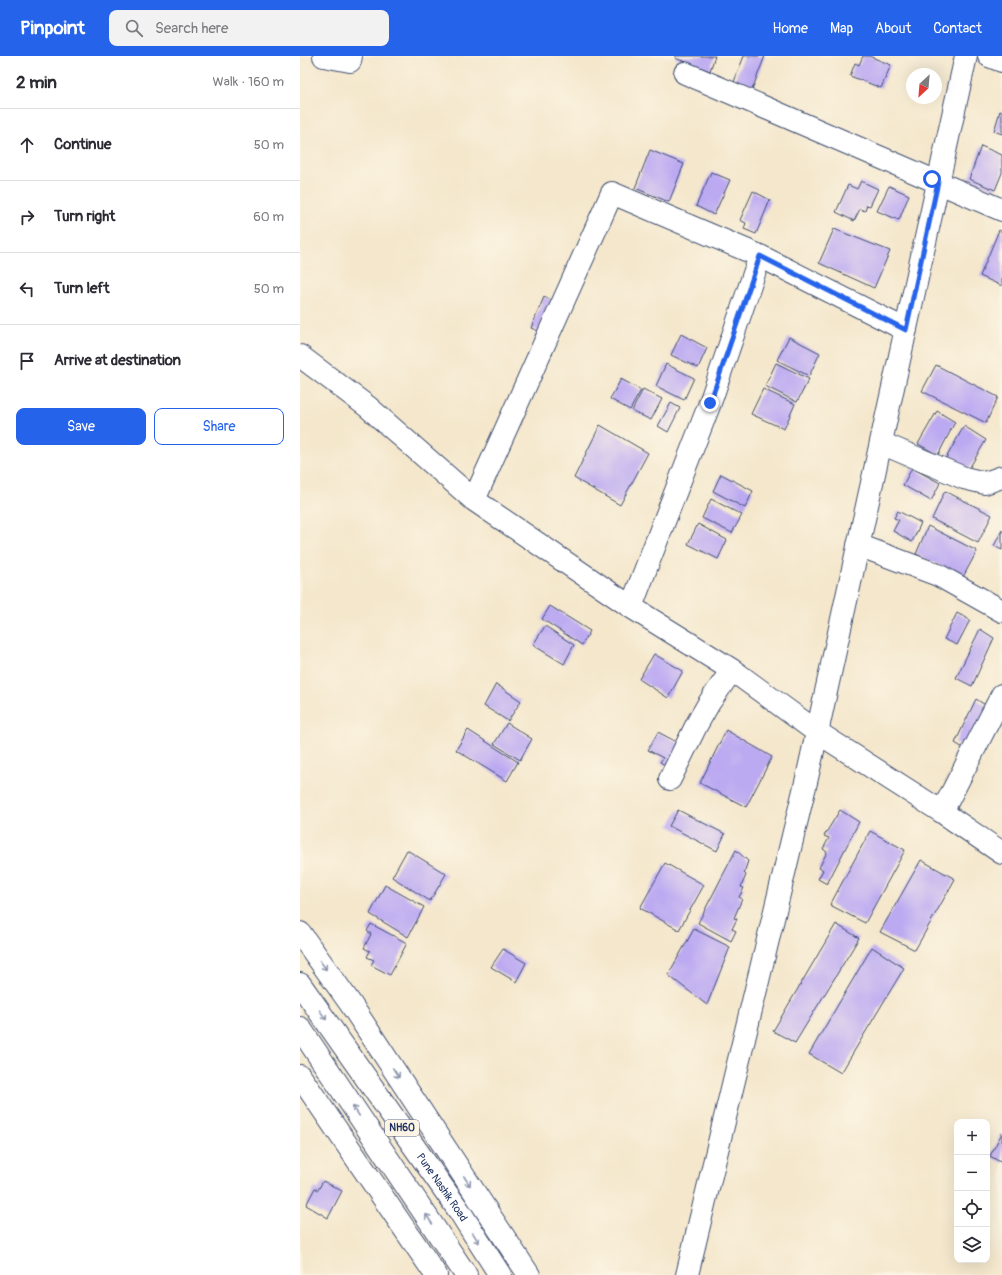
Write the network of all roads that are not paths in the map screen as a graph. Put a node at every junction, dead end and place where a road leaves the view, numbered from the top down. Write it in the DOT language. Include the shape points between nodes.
graph roads {
  1 [pos="324,56"];
  2 [pos="352,56"];
  3 [pos="966,56"];
  4 [pos="989,56"];
  5 [pos="1002,61"];
  6 [pos="685,73"];
  7 [pos="938,182"];
  8 [pos="1002,210"];
  9 [pos="760,256"];
  10 [pos="906,330"];
  11 [pos="300,356"];
  12 [pos="881,443"];
  13 [pos="1002,477"];
  14 [pos="474,500"];
  15 [pos="858,545"];
  16 [pos="631,607"];
  17 [pos="1002,611"];
  18 [pos="732,670"];
  19 [pos="1002,695"];
  20 [pos="817,732"];
  21 [pos="670,779"];
  22 [pos="942,812"];
  23 [pos="1002,854"];
  24 [pos="300,933"];
  25 [pos="300,984"];
  26 [pos="300,1028"];
  27 [pos="300,1076"];
  28 [pos="436,1275"];
  29 [pos="466,1275"];
  30 [pos="500,1275"];
  31 [pos="529,1275"];
  32 [pos="687,1275"];
  1 -- 2 [label="main road" via="350,61"];
  3 -- 7 [label="main road"];
  4 -- 5 [label="main road"];
  6 -- 7 [label="main road"];
  7 -- 8 [label="main road"];
  7 -- 10 [label="main road"];
  9 -- 10 [label="main road"];
  9 -- 14 [label="main road" via="612,192"];
  9 -- 16 [label="main road" via="710,403"];
  10 -- 12 [label="main road"];
  11 -- 14 [label="main road" via="368,407"];
  12 -- 13 [label="main road" via="964,478 985,483"];
  12 -- 15 [label="main road"];
  14 -- 16 [label="main road"];
  15 -- 17 [label="main road" via="938,575"];
  15 -- 20 [label="main road"];
  16 -- 18 [label="main road"];
  18 -- 20 [label="main road"];
  18 -- 21 [label="main road" via="697,724"];
  19 -- 22 [label="main road"];
  20 -- 22 [label="main road"];
  20 -- 32 [label="main road"];
  22 -- 23 [label="main road"];
  24 -- 31 [label="main road, one-way" via="350,1003"];
  25 -- 30 [label="main road, Pune Nashik Road / NH60, one-way" via="456,1206"];
  29 -- 26 [label="main road, NH60, one-way"];
  27 -- 28 [label="main road"];
}
